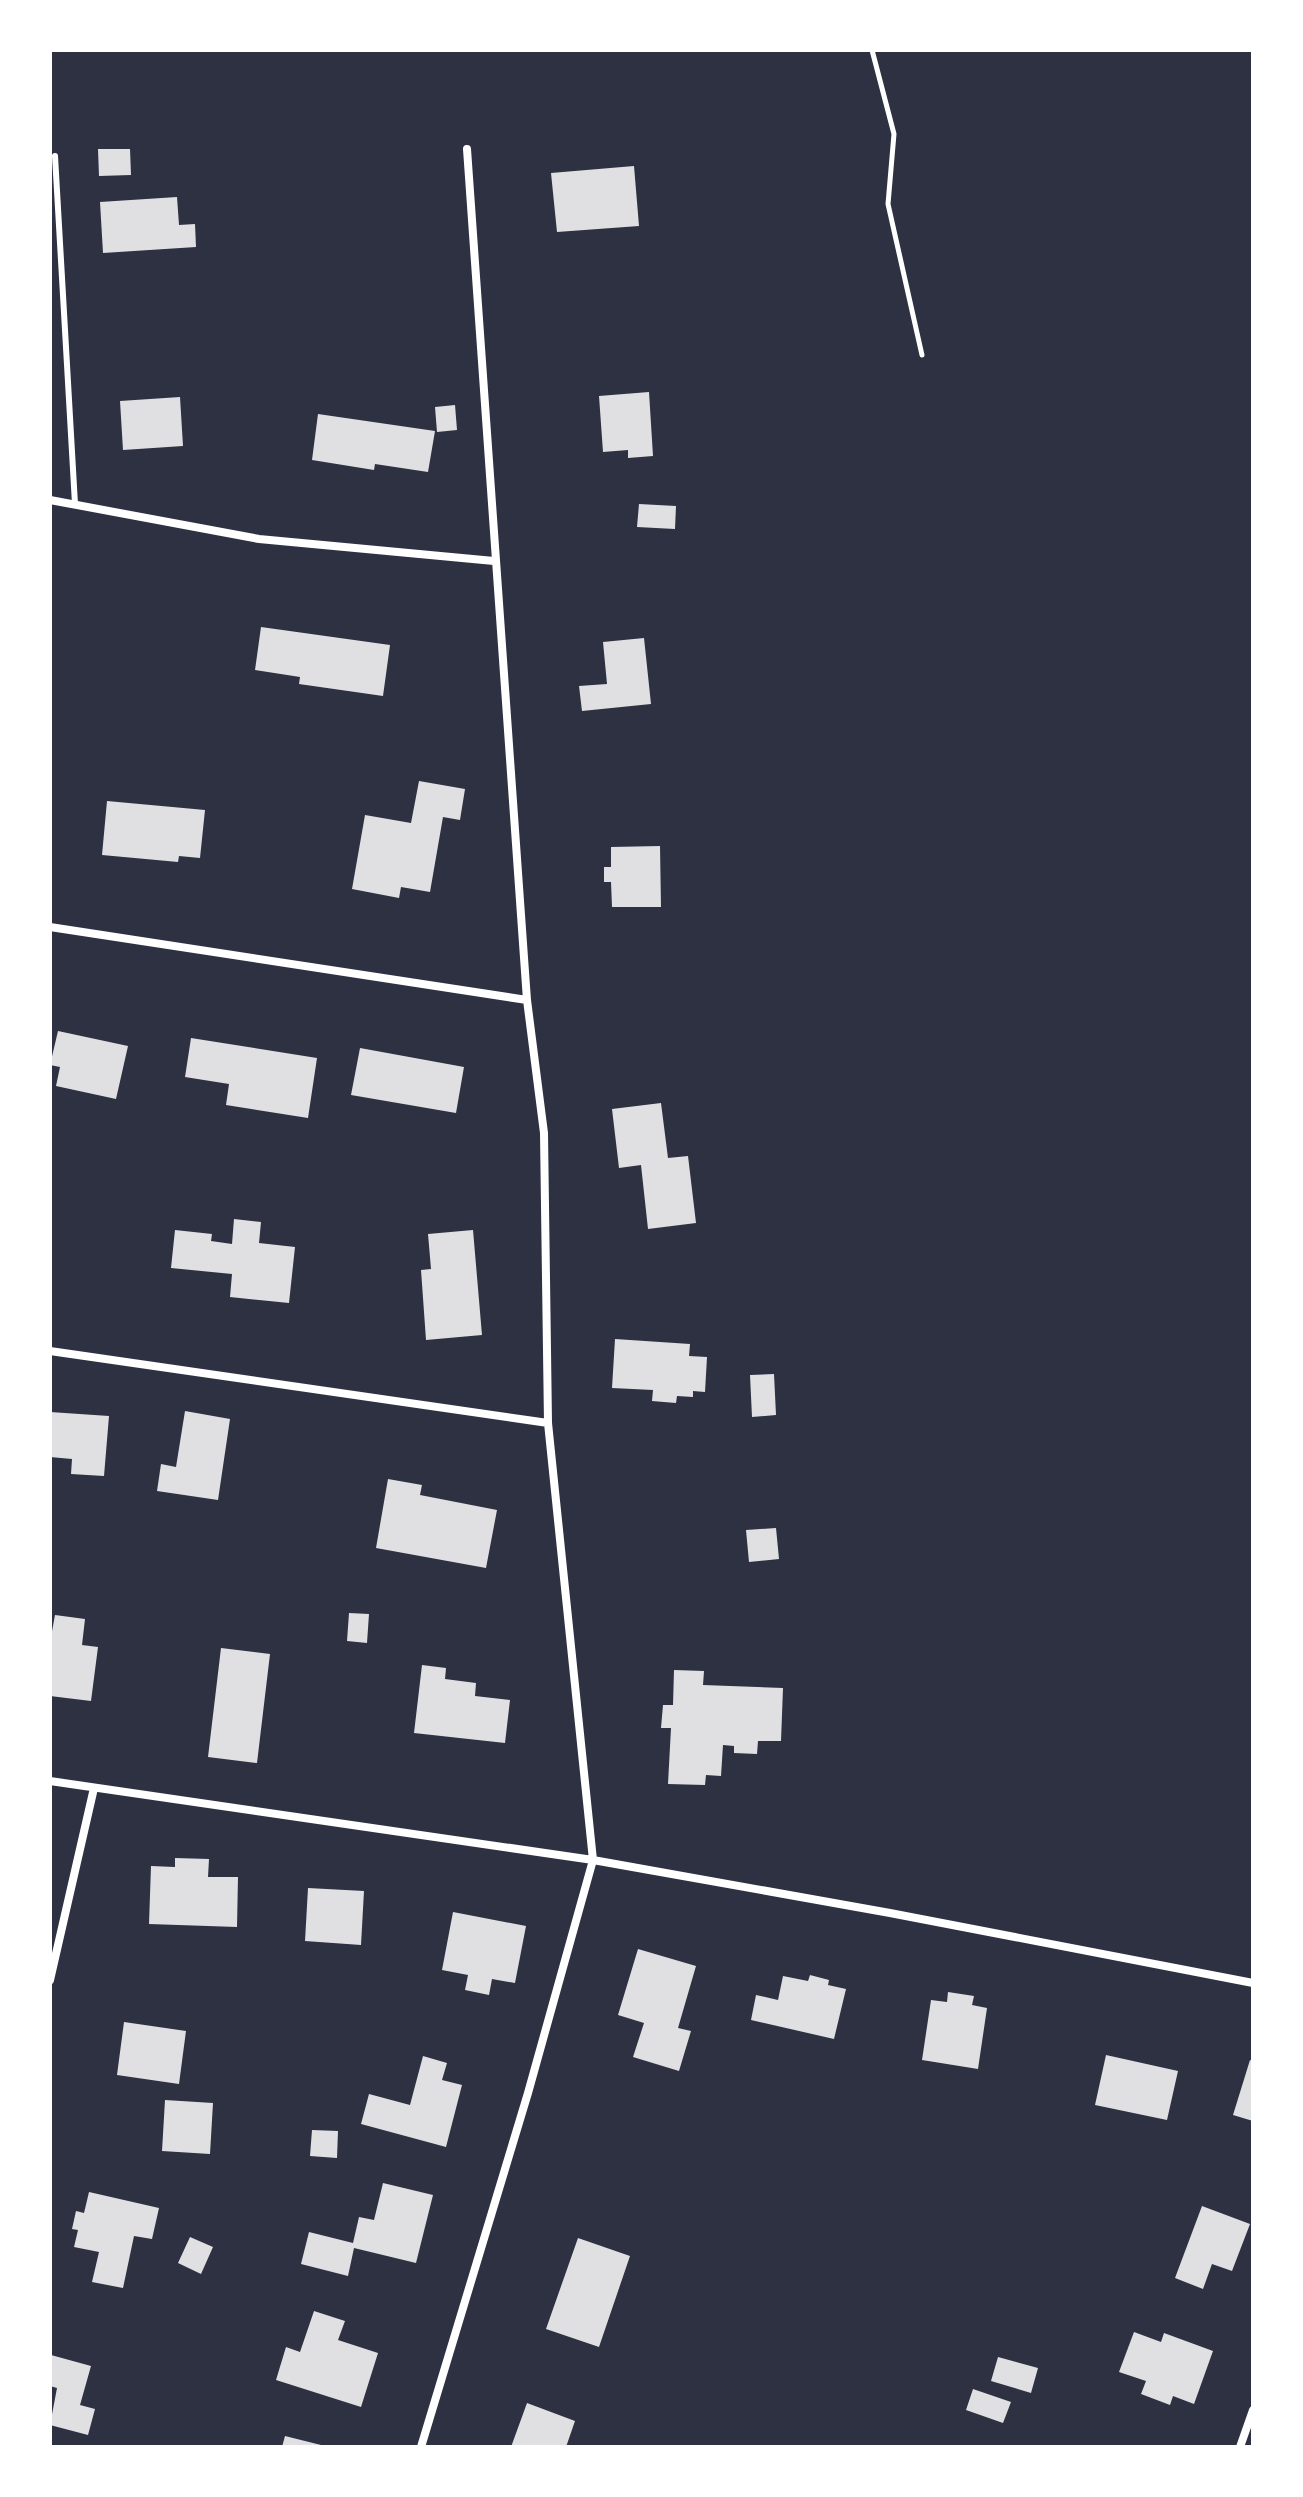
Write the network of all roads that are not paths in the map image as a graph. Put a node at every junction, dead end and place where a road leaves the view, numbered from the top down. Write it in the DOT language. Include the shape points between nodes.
graph roads {
  1 [pos="467,149"];
  2 [pos="55,156"];
  3 [pos="50,500"];
  4 [pos="75,504"];
  5 [pos="494,561"];
  6 [pos="50,927"];
  7 [pos="527,1000"];
  8 [pos="50,1351"];
  9 [pos="548,1423"];
  10 [pos="50,1781"];
  11 [pos="94,1788"];
  12 [pos="593,1860"];
  13 [pos="50,1980"];
  14 [pos="1253,1983"];
  15 [pos="1253,2410"];
  16 [pos="421,2447"];
  17 [pos="1240,2447"];
  1 -- 5 [label="street"];
  2 -- 4 [label="lane"];
  3 -- 4 [label="street"];
  4 -- 5 [label="street" via="259,539"];
  5 -- 7 [label="street"];
  6 -- 7 [label="street"];
  7 -- 9 [label="street" via="544,1133"];
  8 -- 9 [label="street"];
  9 -- 12 [label="street"];
  10 -- 11 [label="street"];
  11 -- 12 [label="street"];
  11 -- 13 [label="street"];
  12 -- 14 [label="street"];
  12 -- 16 [label="street"];
  15 -- 17 [label="street"];
}
